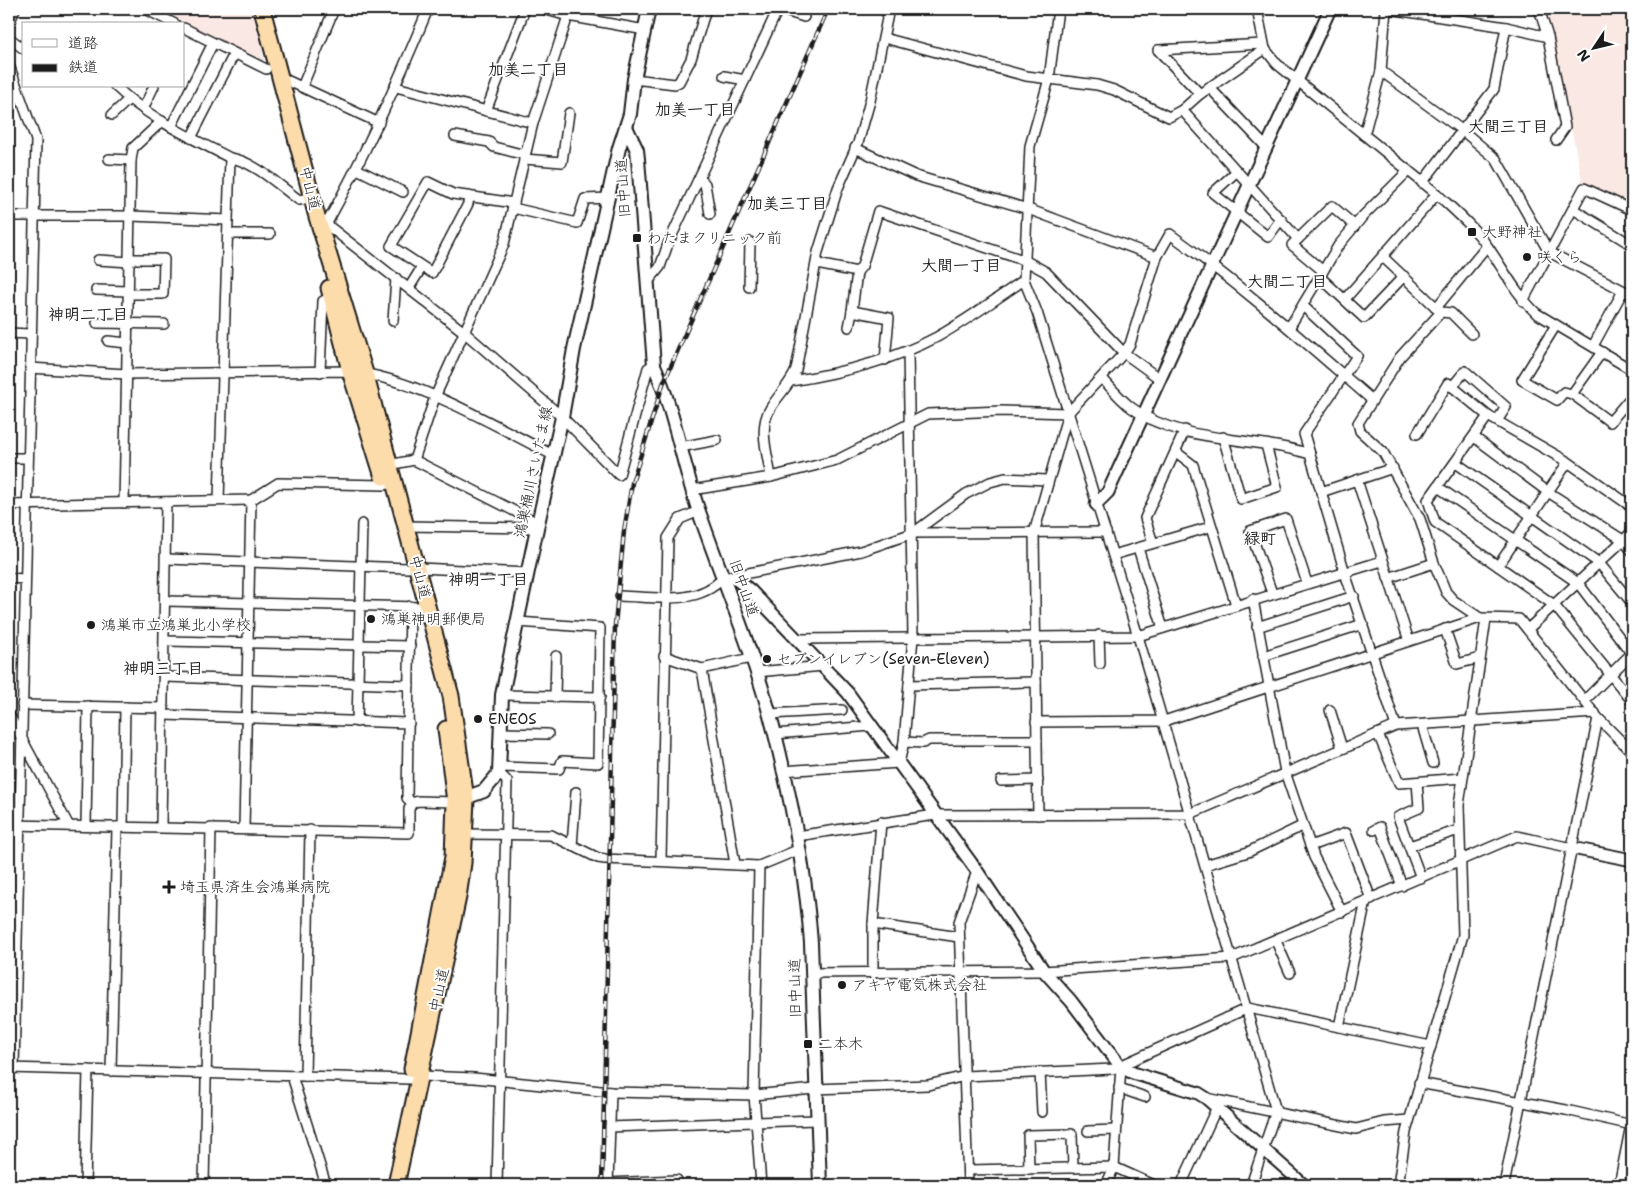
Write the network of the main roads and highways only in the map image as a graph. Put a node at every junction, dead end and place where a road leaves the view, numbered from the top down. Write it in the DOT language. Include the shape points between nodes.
graph roads {
  1 [pos="254,9"];
  2 [pos="262,9"];
  3 [pos="649,9"];
  4 [pos="272,73"];
  5 [pos="626,127"];
  6 [pos="358,372"];
  7 [pos="413,568"];
  8 [pos="460,800"];
  9 [pos="415,1078"];
  10 [pos="387,1185"];
  11 [pos="396,1185"];
  12 [pos="820,1185"];
  1 -- 4 [label="highway, 中山道"];
  2 -- 4 [label="highway, 中山道"];
  3 -- 5 [label="main road"];
  4 -- 6 [label="highway, 中山道" via="332,297"];
  4 -- 6 [label="highway, 中山道" via="322,220"];
  5 -- 8 [label="main road, 鴻巣桶川さいたま線" via="574,349 502,696 500,770 484,791"];
  5 -- 12 [label="main road, 旧中山道" via="636,150 654,365 665,388 699,511 728,578 769,714 800,850 808,909"];
  6 -- 7 [label="highway, 中山道" via="385,485"];
  6 -- 7 [label="highway, 中山道" via="390,465"];
  7 -- 8 [label="highway, 中山道" via="415,606 442,703"];
  7 -- 8 [label="highway, 中山道" via="451,696"];
  8 -- 9 [label="highway, 中山道" via="450,882"];
  8 -- 9 [label="highway, 中山道" via="464,834 458,897"];
  9 -- 10 [label="highway, 中山道"];
  9 -- 11 [label="highway, 中山道"];
}
